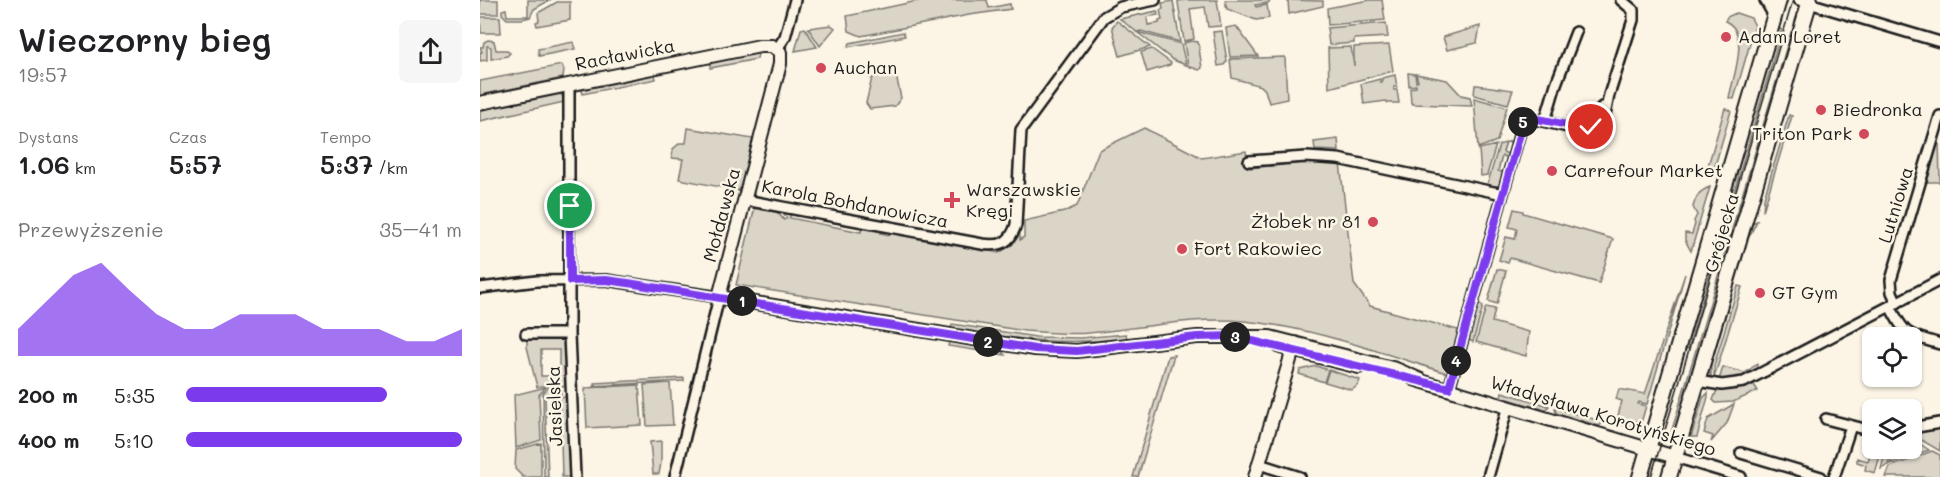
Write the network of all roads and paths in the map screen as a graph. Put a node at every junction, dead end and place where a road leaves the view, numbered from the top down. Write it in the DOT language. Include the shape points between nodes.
graph roads {
  1 [pos="795,0"];
  2 [pos="1155,0"];
  3 [pos="1621,0"];
  4 [pos="1765,0"];
  5 [pos="1779,0"];
  6 [pos="1806,1"];
  7 [pos="1774,17"];
  8 [pos="1576,32"];
  9 [pos="1940,42"];
  10 [pos="777,49"];
  11 [pos="569,84"];
  12 [pos="480,103"];
  13 [pos="1940,116"];
  14 [pos="1545,121"];
  15 [pos="1250,161"];
  16 [pos="1503,194"];
  17 [pos="745,200"];
  18 [pos="1940,280"];
  19 [pos="570,281"];
  20 [pos="480,288"];
  21 [pos="719,297"];
  22 [pos="1894,304"];
  23 [pos="526,334"];
  24 [pos="569,334"];
  25 [pos="1940,344"];
  26 [pos="1294,347"];
  27 [pos="1697,381"];
  28 [pos="1449,388"];
  29 [pos="1508,406"];
  30 [pos="1826,419"];
  31 [pos="1940,423"];
  32 [pos="1851,426"];
  33 [pos="1922,426"];
  34 [pos="1862,429"];
  35 [pos="1648,447"];
  36 [pos="1741,453"];
  37 [pos="1675,457"];
  38 [pos="1259,464"];
  39 [pos="1834,475"];
  40 [pos="575,477"];
  41 [pos="675,477"];
  42 [pos="1255,477"];
  43 [pos="1300,477"];
  44 [pos="1488,477"];
  45 [pos="1640,477"];
  46 [pos="1669,477"];
  47 [pos="1741,477"];
  48 [pos="1821,477"];
  49 [pos="1845,477"];
  1 -- 10 [label="street, Mołdawska" via="785,37"];
  2 -- 17 [label="street, Karola Bohdanowicza" via="1121,7 1104,17 1021,130 1016,225 1005,244 988,245"];
  3 -- 14 [label="street" via="1634,16 1599,132 1590,136"];
  4 -- 7 [label="street"];
  5 -- 7 [label="main road, Grójecka"];
  6 -- 9 [label="street"];
  6 -- 27 [label="main road, Grójecka"];
  7 -- 35 [label="main road, Grójecka"];
  8 -- 14 [label="street"];
  10 -- 11 [label="street, Racławicka" via="763,46"];
  10 -- 17 [label="street, Mołdawska" via="780,64"];
  11 -- 12 [label="street, Racławicka"];
  11 -- 19 [label="street, Jasielska"];
  13 -- 22 [label="street, Lutniowa" via="1891,280"];
  14 -- 16 [label="street" via="1530,118 1523,123"];
  15 -- 16 [label="street" via="1306,156 1338,159"];
  16 -- 28 [label="street"];
  17 -- 21 [label="street, Mołdawska"];
  18 -- 22 [label="street"];
  19 -- 20 [label="street, Władysława Korotyńskiego" via="537,280"];
  19 -- 21 [label="street, Władysława Korotyńskiego" via="606,280"];
  19 -- 24 [label="street, Jasielska"];
  21 -- 26 [label="street, Władysława Korotyńskiego" via="1035,349 1077,351 1232,336 1270,337"];
  21 -- 41 [label="street, Mołdawska"];
  22 -- 25 [label="street, Lutniowa" via="1904,330"];
  22 -- 27 [label="street" via="1744,382 1722,385"];
  23 -- 24 [label="street"];
  24 -- 40 [label="street, Jasielska"];
  26 -- 28 [label="street, Władysława Korotyńskiego"];
  26 -- 38 [label="street"];
  27 -- 37 [label="main road, Grójecka"];
  28 -- 29 [label="street, Władysława Korotyńskiego"];
  29 -- 35 [label="street, Władysława Korotyńskiego"];
  29 -- 44 [label="street"];
  30 -- 32 [label="street"];
  31 -- 33 [label="street"];
  32 -- 34 [label="street"];
  32 -- 39 [label="street"];
  35 -- 37 [label="street, Władysława Korotyńskiego"];
  35 -- 45 [label="main road, Grójecka"];
  36 -- 48 [label="street"];
  37 -- 46 [label="main road, Grójecka"];
  37 -- 47 [label="street, Władysława Korotyńskiego"];
  38 -- 42 [label="street"];
  38 -- 43 [label="street"];
  39 -- 49 [label="street"];
}
